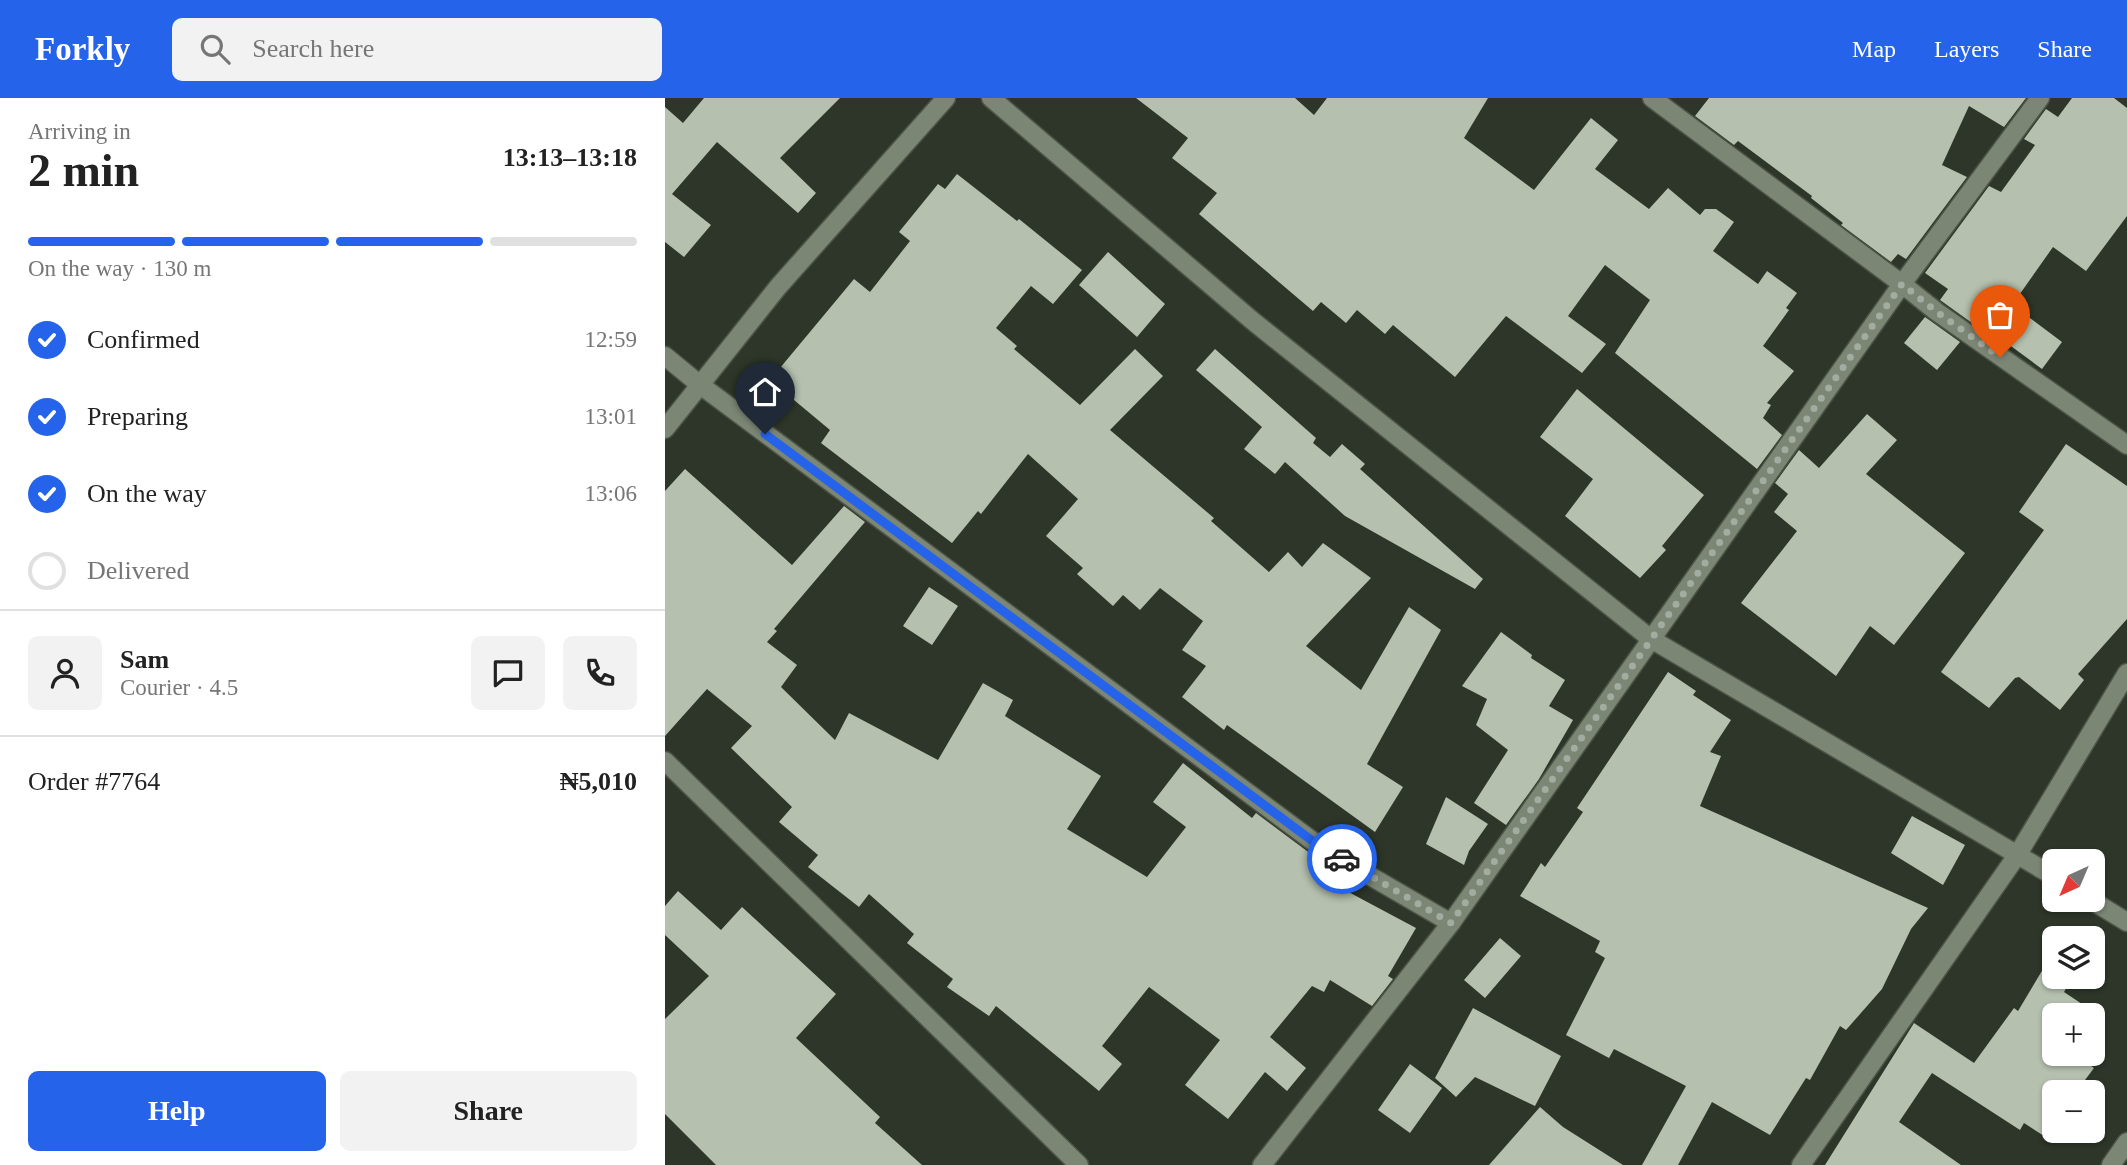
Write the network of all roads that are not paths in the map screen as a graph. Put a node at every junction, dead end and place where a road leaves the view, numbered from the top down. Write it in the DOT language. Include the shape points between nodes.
graph roads {
  1 [pos="946,98"];
  2 [pos="991,98"];
  3 [pos="1652,98"];
  4 [pos="2040,98"];
  5 [pos="1902,284"];
  6 [pos="665,356"];
  7 [pos="698,384"];
  8 [pos="665,429"];
  9 [pos="2127,445"];
  10 [pos="1651,639"];
  11 [pos="2127,673"];
  12 [pos="665,761"];
  13 [pos="2018,854"];
  14 [pos="2042,869"];
  15 [pos="2105,909"];
  16 [pos="2127,922"];
  17 [pos="1451,923"];
  18 [pos="2127,1142"];
  19 [pos="1079,1165"];
  20 [pos="1262,1165"];
  21 [pos="1801,1165"];
  22 [pos="2111,1165"];
  1 -- 7 [label="street"];
  2 -- 10 [label="street" via="1254,322"];
  3 -- 5 [label="street"];
  4 -- 5 [label="street"];
  5 -- 9 [label="street"];
  5 -- 10 [label="street"];
  6 -- 7 [label="street"];
  7 -- 8 [label="street"];
  7 -- 17 [label="street" via="1322,848"];
  10 -- 13 [label="street"];
  10 -- 17 [label="street"];
  11 -- 13 [label="street"];
  12 -- 19 [label="street"];
  13 -- 14 [label="street"];
  13 -- 21 [label="street"];
  15 -- 16 [label="street"];
  17 -- 20 [label="street"];
  18 -- 22 [label="street"];
}
